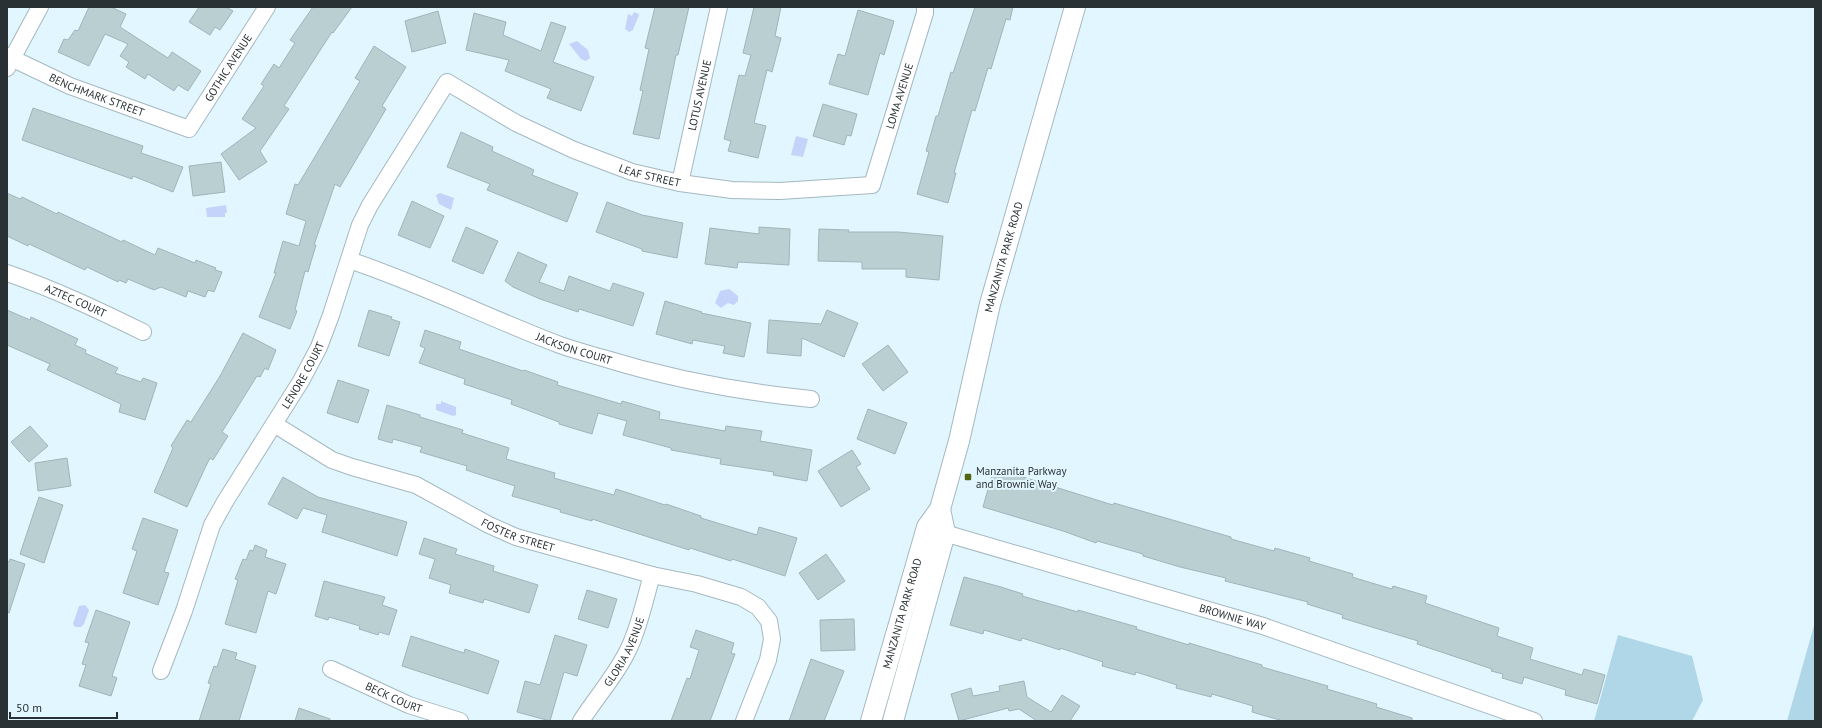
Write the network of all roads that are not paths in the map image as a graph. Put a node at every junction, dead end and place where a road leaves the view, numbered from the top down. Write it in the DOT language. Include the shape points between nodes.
graph roads {
  1 [pos="40,7"];
  2 [pos="267,7"];
  3 [pos="719,7"];
  4 [pos="925,7"];
  5 [pos="1076,7"];
  6 [pos="9,61"];
  7 [pos="447,82"];
  8 [pos="189,129"];
  9 [pos="680,183"];
  10 [pos="872,185"];
  11 [pos="349,260"];
  12 [pos="7,273"];
  13 [pos="143,332"];
  14 [pos="811,399"];
  15 [pos="274,424"];
  16 [pos="936,530"];
  17 [pos="652,575"];
  18 [pos="331,669"];
  19 [pos="161,671"];
  20 [pos="460,721"];
  21 [pos="581,721"];
  22 [pos="744,721"];
  23 [pos="871,721"];
  24 [pos="893,721"];
  25 [pos="1534,721"];
  1 -- 6 [label="street"];
  2 -- 8 [label="street, GOTHIC AVENUE"];
  3 -- 9 [label="street, LOTUS AVENUE"];
  4 -- 10 [label="street, LOMA AVENUE"];
  5 -- 16 [label="street, MANZANITA PARK ROAD" via="990,304 960,441"];
  6 -- 8 [label="street, BENCHMARK STREET"];
  7 -- 9 [label="street, LEAF STREET" via="516,123 574,150 632,172"];
  7 -- 11 [label="street, LENORE COURT" via="370,205 360,225"];
  9 -- 10 [label="street, LEAF STREET" via="732,190 780,191"];
  11 -- 14 [label="street, JACKSON COURT" via="561,346 695,382"];
  11 -- 15 [label="street, LENORE COURT" via="319,347"];
  12 -- 13 [label="street, AZTEC COURT" via="83,302"];
  15 -- 17 [label="street, FOSTER STREET" via="332,460 416,485 516,537"];
  15 -- 19 [label="street, LENORE COURT" via="212,525"];
  16 -- 23 [label="street, MANZANITA PARK ROAD"];
  16 -- 24 [label="street, MANZANITA PARK ROAD"];
  16 -- 25 [label="street, BROWNIE WAY" via="1276,631"];
  17 -- 21 [label="street, GLORIA AVENUE" via="630,646"];
  17 -- 22 [label="street, FOSTER STREET" via="697,584 741,597 758,607 769,621 772,639 768,660"];
  18 -- 20 [label="street, BECK COURT" via="409,705"];
}
